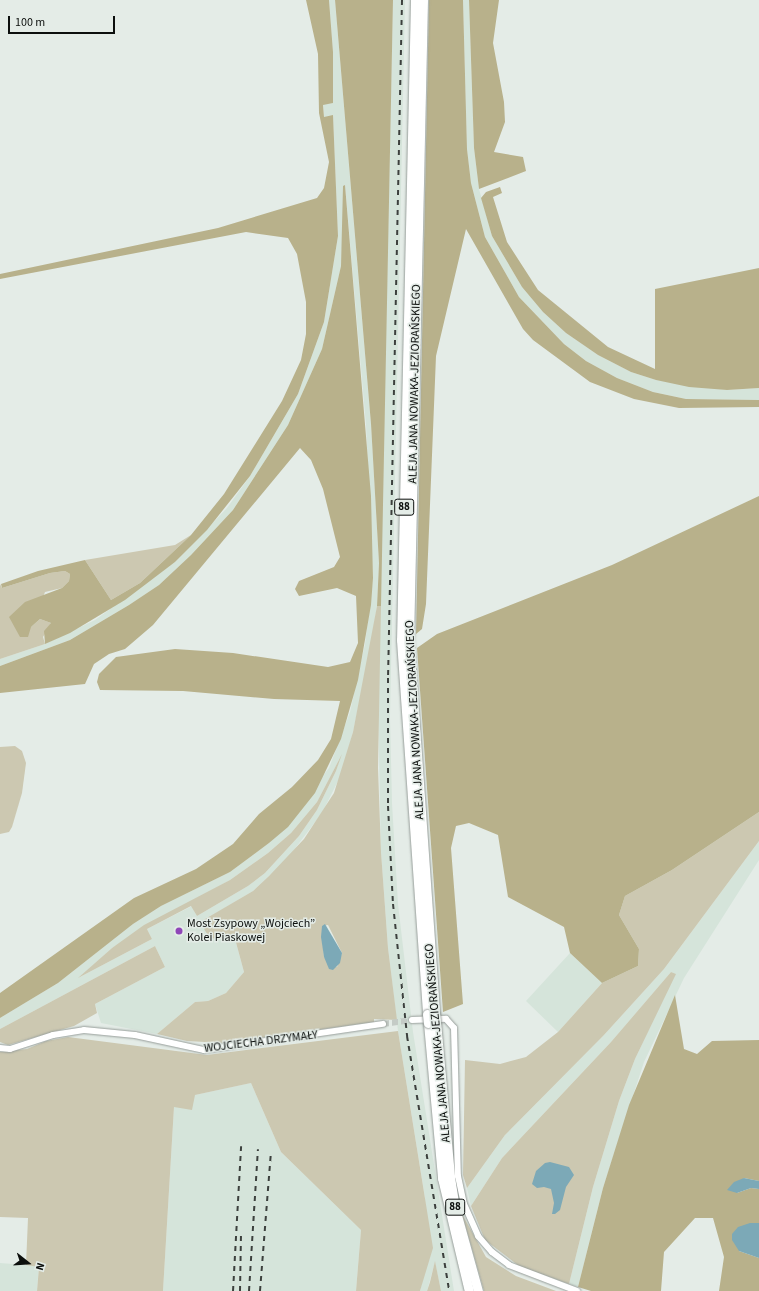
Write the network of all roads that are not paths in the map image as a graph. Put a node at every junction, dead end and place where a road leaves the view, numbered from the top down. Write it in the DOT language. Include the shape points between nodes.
graph roads {
  1 [pos="415,0"];
  2 [pos="423,0"];
  3 [pos="432,1018"];
  4 [pos="412,1020"];
  5 [pos="383,1024"];
  6 [pos="0,1048"];
  7 [pos="469,1291"];
  8 [pos="478,1291"];
  9 [pos="577,1291"];
  1 -- 3 [label="main road, ALEJA JANA NOWAKA-JEZIORAŃSKIEGO / 88" via="401,640"];
  2 -- 3 [label="main road, ALEJA JANA NOWAKA-JEZIORAŃSKIEGO / 88" via="409,640"];
  3 -- 7 [label="main road, ALEJA JANA NOWAKA-JEZIORAŃSKIEGO / 88" via="442,1171 448,1211"];
  3 -- 8 [label="main road, ALEJA JANA NOWAKA-JEZIORAŃSKIEGO / 88" via="455,1208"];
  4 -- 9 [label="street" via="446,1019 454,1028 458,1176 464,1204 478,1236 492,1252 516,1269"];
  5 -- 6 [label="street, WOJCIECHA DRZYMAŁY" via="204,1050 135,1035 84,1030 53,1035 10,1049"];
}
